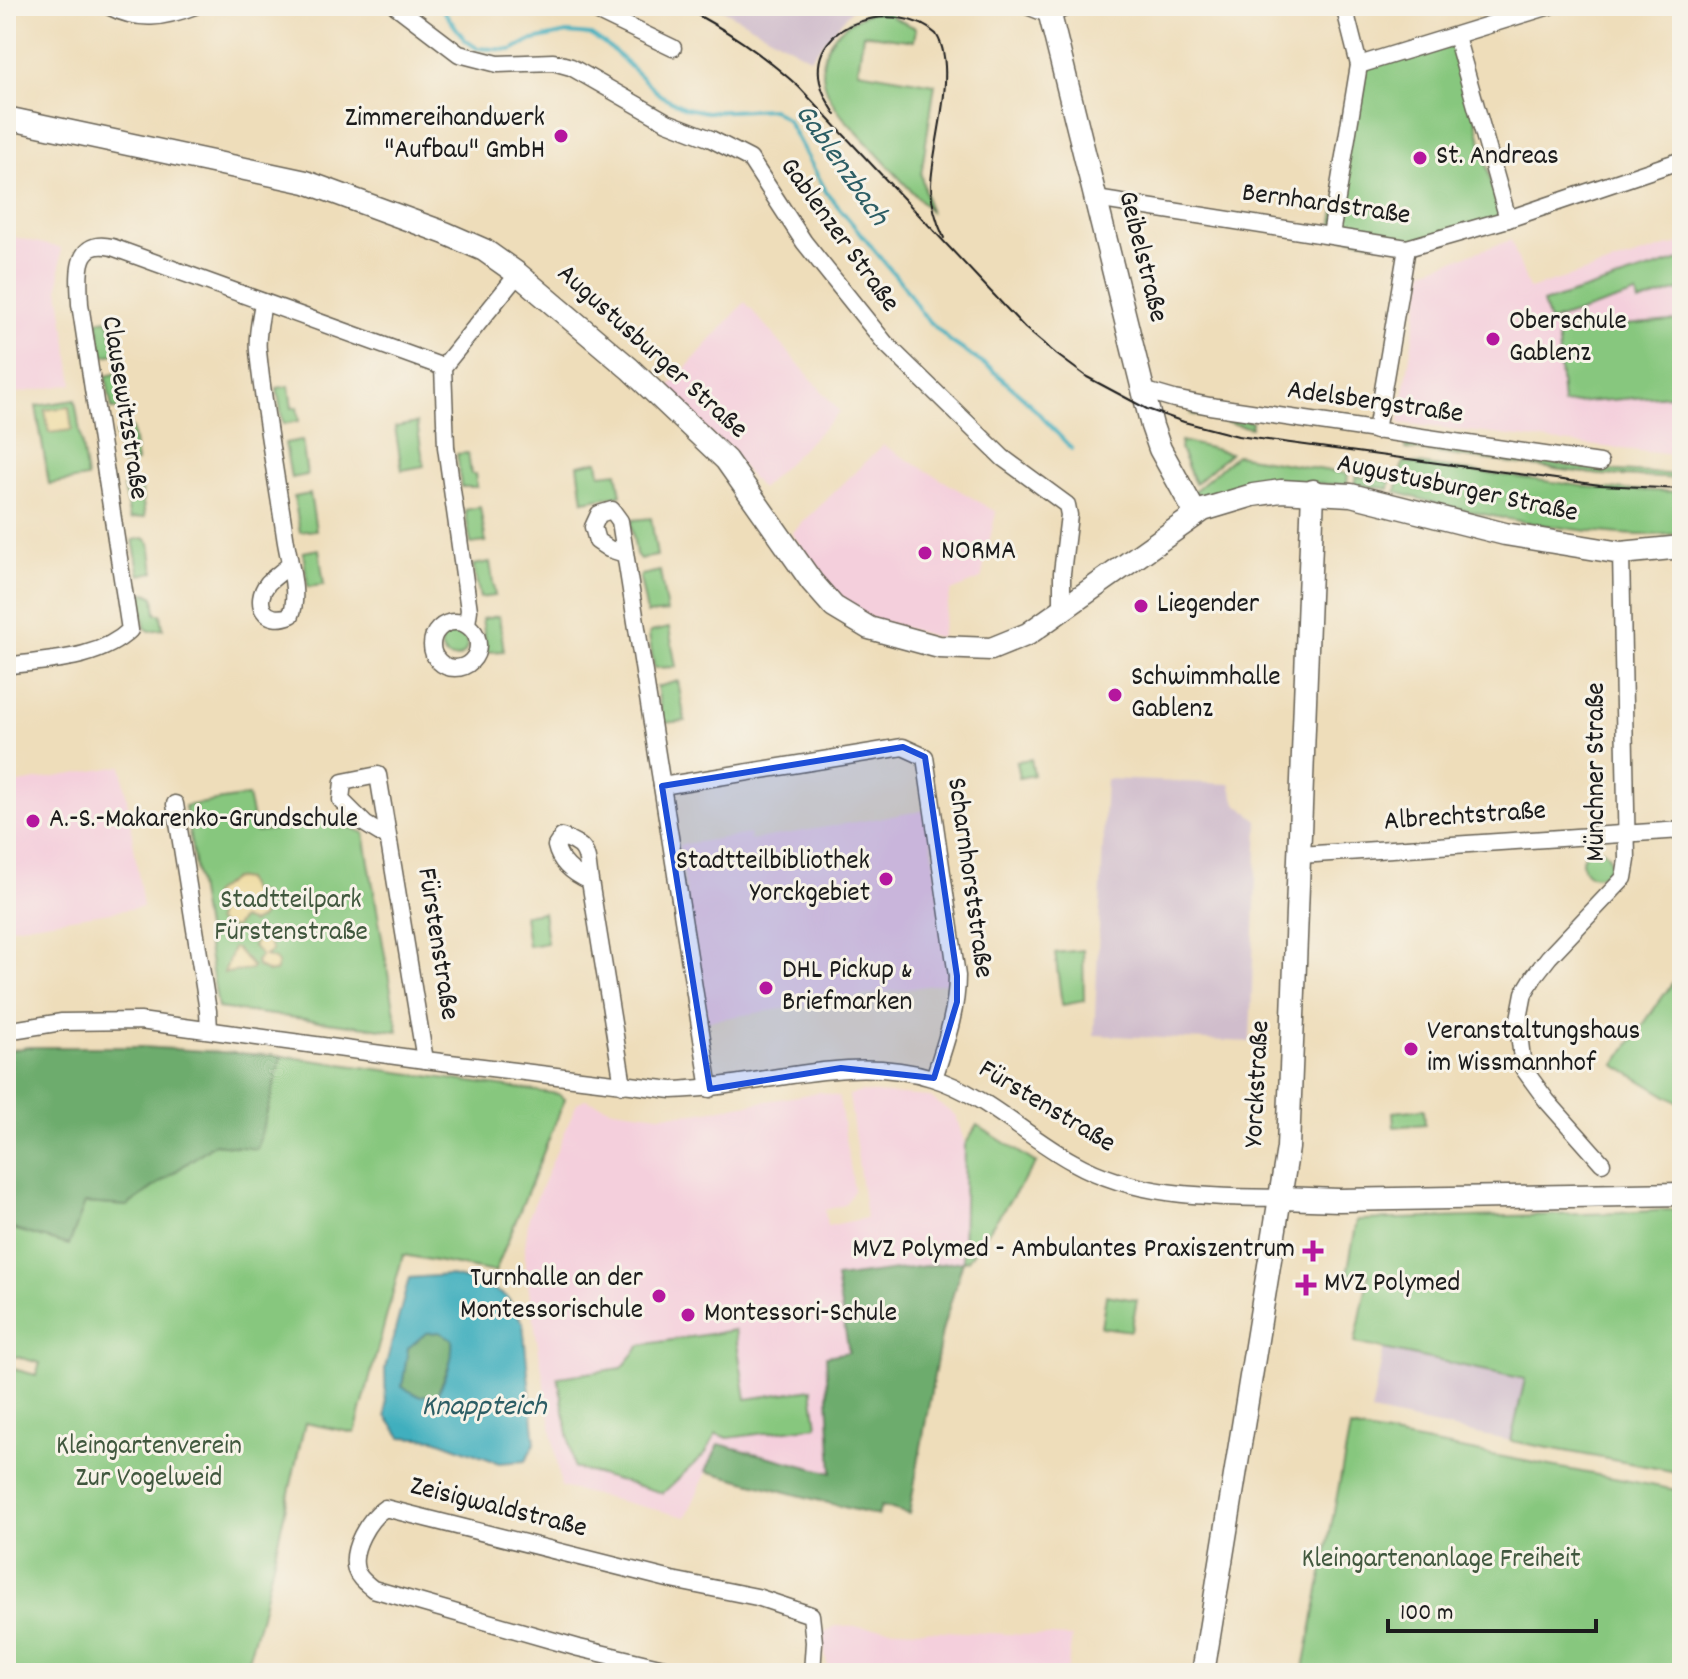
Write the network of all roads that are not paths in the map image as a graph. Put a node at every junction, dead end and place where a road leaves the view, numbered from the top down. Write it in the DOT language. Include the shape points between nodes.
graph roads {
  1 [pos="108,6"];
  2 [pos="195,6"];
  3 [pos="396,6"];
  4 [pos="586,6"];
  5 [pos="1027,6"];
  6 [pos="1344,6"];
  7 [pos="1550,6"];
  8 [pos="1055,9"];
  9 [pos="1456,36"];
  10 [pos="673,48"];
  11 [pos="1359,65"];
  12 [pos="6,118"];
  13 [pos="1682,160"];
  14 [pos="1096,199"];
  15 [pos="1508,219"];
  16 [pos="1331,235"];
  17 [pos="1407,248"];
  18 [pos="518,274"];
  19 [pos="263,302"];
  20 [pos="443,367"];
  21 [pos="1143,390"];
  22 [pos="1376,431"];
  23 [pos="1600,463"];
  24 [pos="1313,491"];
  25 [pos="1196,514"];
  26 [pos="1682,547"];
  27 [pos="1621,553"];
  28 [pos="625,554"];
  29 [pos="289,565"];
  30 [pos="1062,608"];
  31 [pos="467,624"];
  32 [pos="6,666"];
  33 [pos="662,786"];
  34 [pos="175,804"];
  35 [pos="1682,830"];
  36 [pos="1627,833"];
  37 [pos="388,838"];
  38 [pos="1300,855"];
  39 [pos="590,881"];
  40 [pos="209,1030"];
  41 [pos="6,1031"];
  42 [pos="425,1060"];
  43 [pos="934,1078"];
  44 [pos="623,1085"];
  45 [pos="710,1089"];
  46 [pos="1602,1163"];
  47 [pos="1682,1194"];
  48 [pos="1281,1198"];
  49 [pos="685,1673"];
  50 [pos="812,1673"];
  51 [pos="1203,1673"];
  1 -- 2 [label="street" via="146,18"];
  3 -- 30 [label="street, Gablenzer Straße" via="459,54 498,64 553,62 571,67 667,122 750,159 804,242 885,343 1003,458 1067,505"];
  4 -- 10 [label="street"];
  5 -- 8 [label="street"];
  6 -- 11 [label="street"];
  7 -- 9 [label="street"];
  8 -- 14 [label="main road, Geibelstraße"];
  9 -- 11 [label="street"];
  9 -- 15 [label="street"];
  11 -- 16 [label="street"];
  12 -- 18 [label="main road, Augustusburger Straße" via="306,182 445,233 484,250"];
  13 -- 15 [label="street, Bernhardstraße"];
  14 -- 16 [label="street, Bernhardstraße"];
  14 -- 21 [label="main road, Geibelstraße"];
  15 -- 17 [label="street, Bernhardstraße"];
  16 -- 17 [label="street, Bernhardstraße"];
  17 -- 22 [label="street"];
  18 -- 20 [label="street"];
  18 -- 30 [label="main road, Augustusburger Straße" via="726,460 812,582 851,618 906,640 991,649 1028,634"];
  19 -- 20 [label="street, Clausewitzstraße"];
  19 -- 29 [label="street" via="257,347"];
  19 -- 32 [label="street, Clausewitzstraße" via="112,247 101,244 84,253 80,304 130,630 118,642 91,653"];
  20 -- 31 [label="street" via="446,447"];
  21 -- 22 [label="street, Adelsbergstraße" via="1210,406"];
  21 -- 25 [label="main road, Geibelstraße" via="1160,449"];
  22 -- 23 [label="street, Adelsbergstraße"];
  24 -- 25 [label="main road, Augustusburger Straße" via="1253,495"];
  24 -- 27 [label="main road, Augustusburger Straße" via="1351,495 1505,534"];
  24 -- 38 [label="main road, Yorckstraße"];
  25 -- 30 [label="main road, Augustusburger Straße"];
  26 -- 27 [label="main road, Augustusburger Straße"];
  27 -- 36 [label="street, Münchner Straße"];
  28 -- 33 [label="street"];
  33 -- 43 [label="street, Scharnhorststraße" via="903,747 925,757 957,976 953,1021"];
  33 -- 45 [label="street"];
  34 -- 40 [label="street"];
  35 -- 36 [label="street, Albrechtstraße"];
  36 -- 38 [label="street, Albrechtstraße"];
  36 -- 46 [label="street, Münchner Straße" via="1624,878 1535,975 1524,993 1518,1024 1523,1068"];
  37 -- 42 [label="street, Fürstenstraße"];
  38 -- 48 [label="main road, Yorckstraße" via="1288,1148"];
  39 -- 44 [label="street"];
  40 -- 41 [label="street, Fürstenstraße" via="140,1021 62,1022"];
  40 -- 42 [label="street, Fürstenstraße"];
  42 -- 44 [label="street, Fürstenstraße"];
  43 -- 45 [label="street, Fürstenstraße" via="894,1069 841,1068"];
  43 -- 48 [label="street, Fürstenstraße" via="980,1099 1071,1161 1111,1181 1205,1196"];
  44 -- 45 [label="street, Fürstenstraße"];
  47 -- 48 [label="main road, Fürstenstraße"];
  48 -- 51 [label="main road, Yorckstraße"];
  49 -- 50 [label="street, Zeisigwaldstraße" via="373,1589 354,1566 364,1529 385,1508 757,1597 811,1615"];
}
